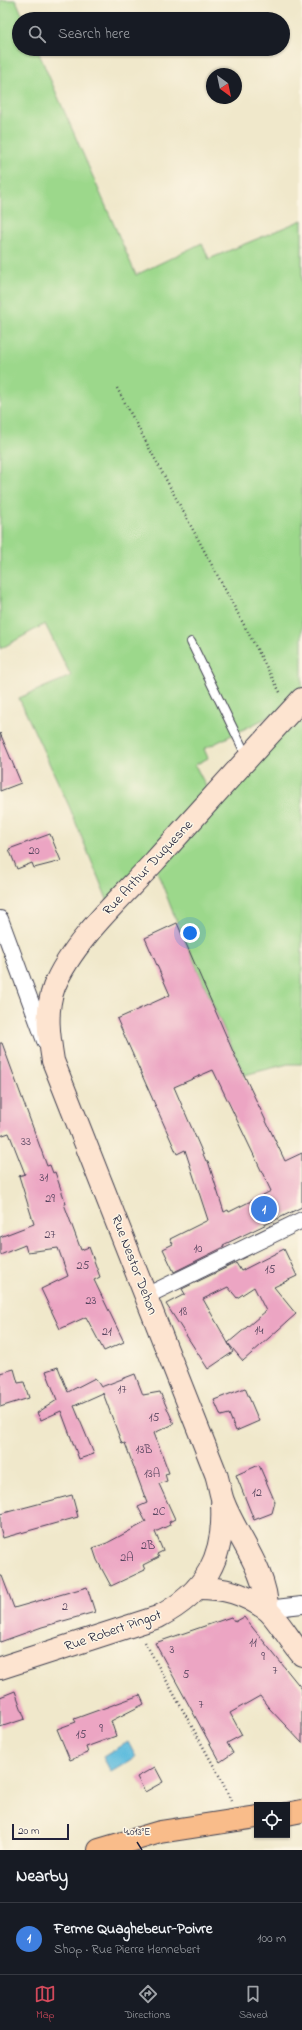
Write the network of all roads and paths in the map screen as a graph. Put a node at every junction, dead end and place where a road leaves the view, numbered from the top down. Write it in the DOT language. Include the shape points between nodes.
graph roads {
  1 [pos="117,388"];
  2 [pos="191,642"];
  3 [pos="296,705"];
  4 [pos="248,759"];
  5 [pos="0,919"];
  6 [pos="53,1061"];
  7 [pos="302,1220"];
  8 [pos="146,1296"];
  9 [pos="222,1500"];
  10 [pos="197,1588"];
  11 [pos="302,1605"];
  12 [pos="267,1609"];
  13 [pos="136,1625"];
  14 [pos="302,1655"];
  15 [pos="0,1668"];
  16 [pos="302,1811"];
  17 [pos="290,1813"];
  18 [pos="290,1814"];
  19 [pos="302,1815"];
  20 [pos="254,1817"];
  21 [pos="234,1820"];
  22 [pos="99,1850"];
  1 -- 3 [label="path"];
  2 -- 4 [label="lane"];
  3 -- 4 [label="main road, Rue Arthur Duquesne"];
  4 -- 6 [label="main road, Rue Arthur Duquesne" via="111,909 63,967 53,988 49,1010 48,1028"];
  5 -- 6 [label="street, Rue Nestor Dehon"];
  6 -- 8 [label="main road, Rue Nestor Dehon"];
  7 -- 8 [label="street"];
  8 -- 9 [label="main road, Rue Nestor Dehon" via="216,1474"];
  9 -- 10 [label="main road, Rue Robert Pingot" via="221,1545 212,1569"];
  9 -- 12 [label="main road, Rue Nestor Dehon" via="267,1594"];
  10 -- 12 [label="main road" via="234,1591"];
  10 -- 13 [label="main road, Rue Robert Pingot" via="169,1612"];
  11 -- 12 [label="street"];
  12 -- 14 [label="main road"];
  13 -- 15 [label="main road, Rue Robert Pingot"];
  13 -- 21 [label="path" via="223,1783 230,1798"];
  16 -- 17 [label="main road"];
  18 -- 19 [label="main road"];
  20 -- 21 [label="main road"];
  21 -- 22 [label="main road" via="160,1832"];
}
